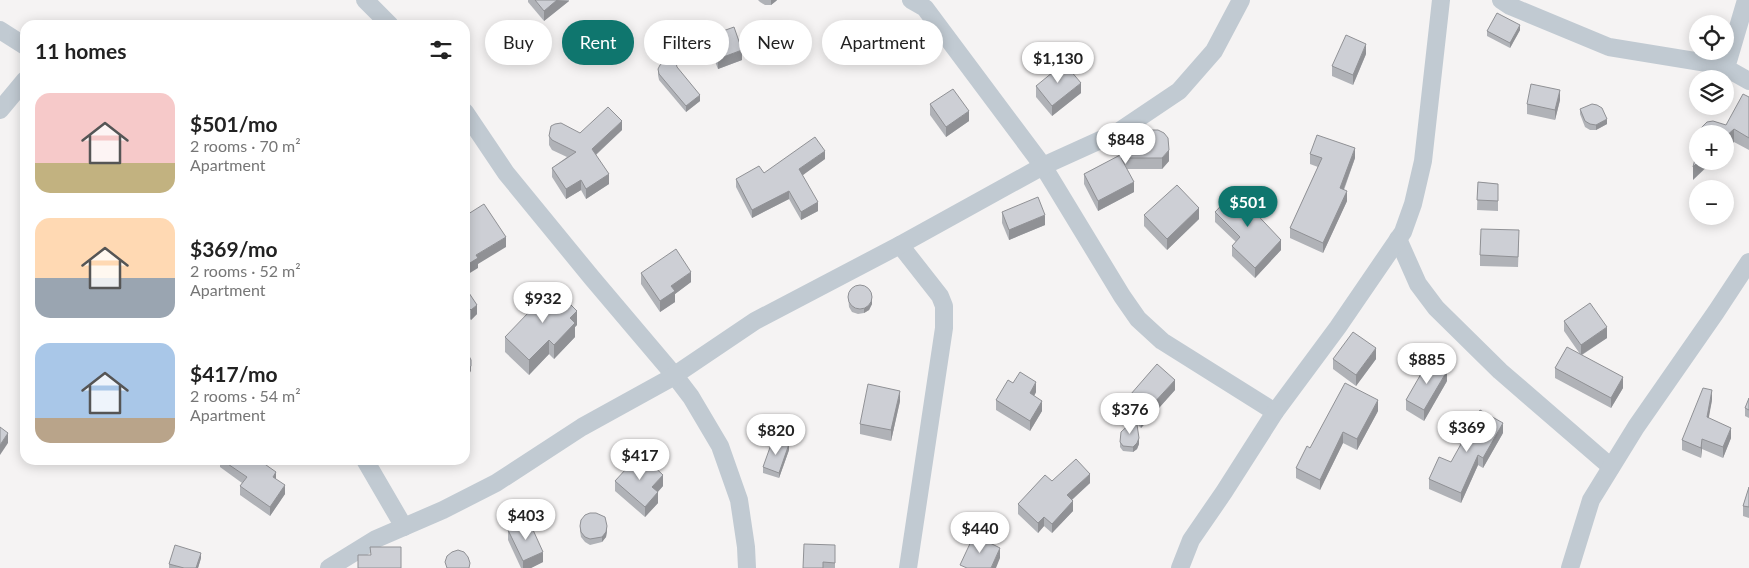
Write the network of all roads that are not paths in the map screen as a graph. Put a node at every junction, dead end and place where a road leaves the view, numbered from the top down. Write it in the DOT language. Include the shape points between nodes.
graph roads {
  1 [pos="366,0"];
  2 [pos="1241,0"];
  3 [pos="1441,0"];
  4 [pos="1501,0"];
  5 [pos="1746,0"];
  6 [pos="923,3"];
  7 [pos="385,20"];
  8 [pos="0,30"];
  9 [pos="20,43"];
  10 [pos="1726,68"];
  11 [pos="1749,81"];
  12 [pos="20,86"];
  13 [pos="0,110"];
  14 [pos="470,119"];
  15 [pos="1043,166"];
  16 [pos="1398,239"];
  17 [pos="900,245"];
  18 [pos="1749,262"];
  19 [pos="675,376"];
  20 [pos="1275,412"];
  21 [pos="368,465"];
  22 [pos="1611,467"];
  23 [pos="404,527"];
  24 [pos="329,568"];
  25 [pos="747,568"];
  26 [pos="908,568"];
  27 [pos="1180,568"];
  28 [pos="1570,568"];
  1 -- 7 [label="street"];
  2 -- 15 [label="street" via="1214,51 1179,91 1118,132"];
  3 -- 16 [label="street" via="1423,161 1413,204 1404,232"];
  4 -- 10 [label="street" via="1609,47"];
  5 -- 10 [label="street"];
  6 -- 15 [label="street"];
  8 -- 9 [label="street"];
  10 -- 11 [label="street"];
  12 -- 13 [label="street"];
  14 -- 19 [label="street" via="506,173"];
  15 -- 17 [label="street"];
  15 -- 20 [label="street" via="1138,319 1162,341"];
  16 -- 20 [label="street"];
  16 -- 22 [label="street" via="1418,284 1436,308 1500,371"];
  17 -- 19 [label="street" via="755,321"];
  17 -- 26 [label="street" via="940,296 944,306 944,328"];
  18 -- 22 [label="street"];
  19 -- 23 [label="street" via="582,427 496,483"];
  19 -- 25 [label="street" via="720,446 739,500"];
  20 -- 27 [label="street" via="1191,540"];
  21 -- 23 [label="street"];
  22 -- 28 [label="street" via="1591,500"];
  23 -- 24 [label="street" via="376,539"];
}
